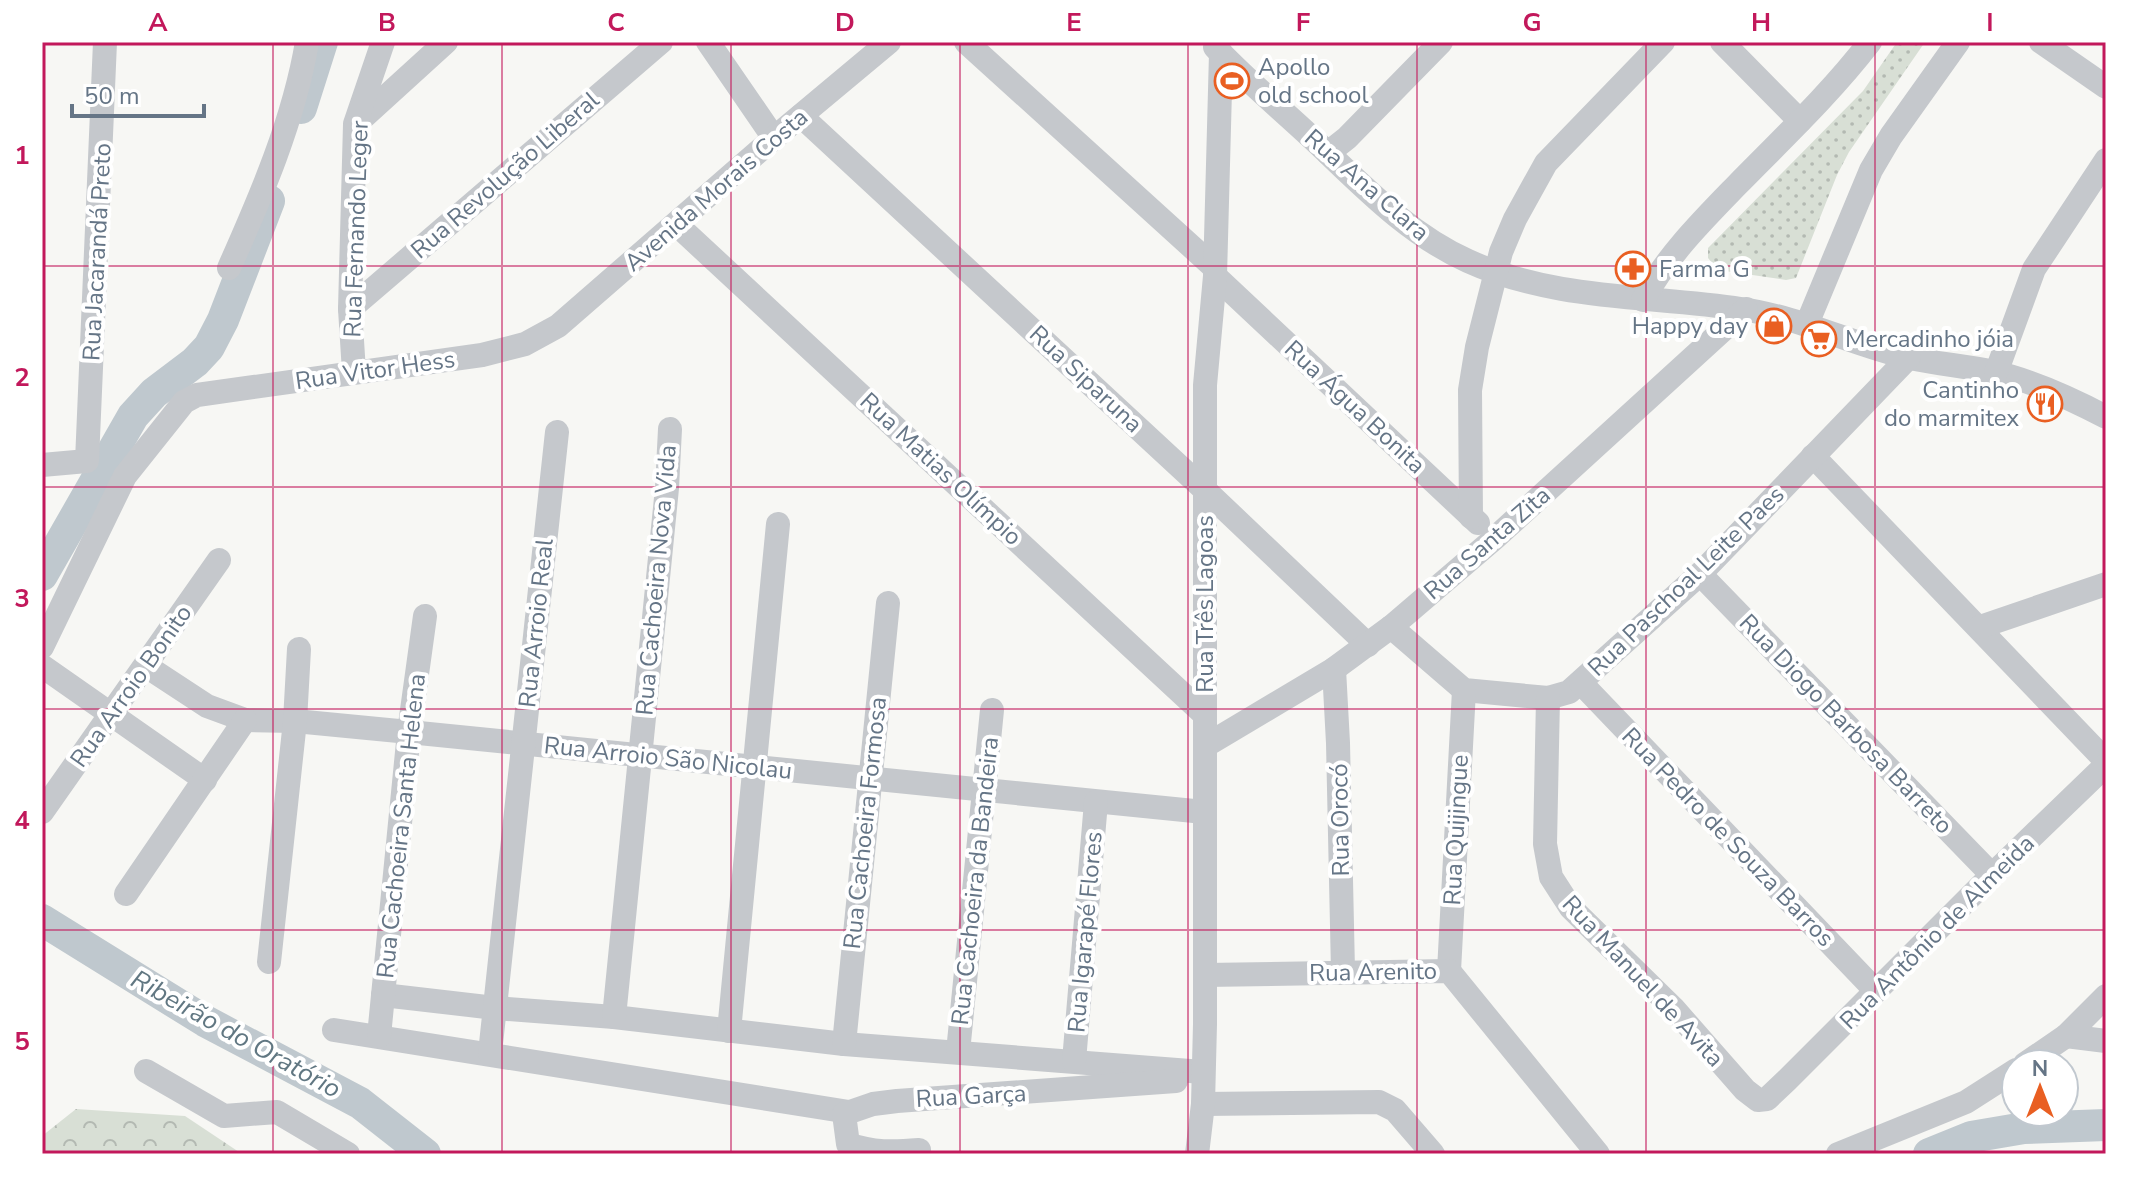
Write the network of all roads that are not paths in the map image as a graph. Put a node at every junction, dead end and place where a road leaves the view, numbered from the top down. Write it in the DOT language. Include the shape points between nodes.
graph roads {
  1 [pos="105,42"];
  2 [pos="307,42"];
  3 [pos="383,42"];
  4 [pos="446,42"];
  5 [pos="661,42"];
  6 [pos="708,42"];
  7 [pos="889,42"];
  8 [pos="966,42"];
  9 [pos="1441,42"];
  10 [pos="1663,42"];
  11 [pos="1722,42"];
  12 [pos="1870,42"];
  13 [pos="1958,42"];
  14 [pos="2041,42"];
  15 [pos="1216,48"];
  16 [pos="2106,87"];
  17 [pos="801,116"];
  18 [pos="1800,121"];
  19 [pos="355,124"];
  20 [pos="774,138"];
  21 [pos="1328,153"];
  22 [pos="2106,160"];
  23 [pos="676,224"];
  24 [pos="229,268"];
  25 [pos="1215,272"];
  26 [pos="1496,272"];
  27 [pos="1643,300"];
  28 [pos="350,309"];
  29 [pos="1746,309"];
  30 [pos="1807,324"];
  31 [pos="541,336"];
  32 [pos="1909,357"];
  33 [pos="354,372"];
  34 [pos="1996,373"];
  35 [pos="2106,417"];
  36 [pos="670,429"];
  37 [pos="557,432"];
  38 [pos="1813,456"];
  39 [pos="42,465"];
  40 [pos="1206,491"];
  41 [pos="1471,517"];
  42 [pos="778,524"];
  43 [pos="1495,538"];
  44 [pos="219,560"];
  45 [pos="1700,574"];
  46 [pos="2106,584"];
  47 [pos="888,603"];
  48 [pos="425,616"];
  49 [pos="1391,627"];
  50 [pos="1980,627"];
  51 [pos="1368,645"];
  52 [pos="42,647"];
  53 [pos="299,649"];
  54 [pos="42,666"];
  55 [pos="146,666"];
  56 [pos="1334,669"];
  57 [pos="1581,683"];
  58 [pos="1464,690"];
  59 [pos="1548,698"];
  60 [pos="992,710"];
  61 [pos="112,714"];
  62 [pos="1205,715"];
  63 [pos="245,720"];
  64 [pos="295,721"];
  65 [pos="409,732"];
  66 [pos="523,743"];
  67 [pos="1205,746"];
  68 [pos="640,755"];
  69 [pos="2106,763"];
  70 [pos="754,768"];
  71 [pos="869,777"];
  72 [pos="205,780"];
  73 [pos="983,789"];
  74 [pos="1096,802"];
  75 [pos="42,812"];
  76 [pos="1204,812"];
  77 [pos="1992,875"];
  78 [pos="126,894"];
  79 [pos="269,962"];
  80 [pos="1343,971"];
  81 [pos="1449,971"];
  82 [pos="1205,975"];
  83 [pos="383,988"];
  84 [pos="1876,991"];
  85 [pos="2106,996"];
  86 [pos="496,1004"];
  87 [pos="614,1017"];
  88 [pos="334,1030"];
  89 [pos="729,1031"];
  90 [pos="379,1036"];
  91 [pos="2066,1036"];
  92 [pos="2106,1041"];
  93 [pos="844,1044"];
  94 [pos="2048,1048"];
  95 [pos="958,1052"];
  96 [pos="490,1053"];
  97 [pos="1074,1061"];
  98 [pos="146,1071"];
  99 [pos="2000,1080"];
  100 [pos="1203,1085"];
  101 [pos="1767,1099"];
  102 [pos="849,1112"];
  103 [pos="919,1150"];
  104 [pos="348,1154"];
  105 [pos="1197,1154"];
  106 [pos="1433,1154"];
  107 [pos="1598,1154"];
  108 [pos="1838,1154"];
  1 -- 39 [label="street, Rua Jacarandá Preto" via="87,461"];
  2 -- 24 [label="street" via="271,166"];
  3 -- 19 [label="street, Rua Fernando Leger"];
  4 -- 19 [label="street"];
  5 -- 28 [label="street, Rua Revolução Liberal"];
  6 -- 20 [label="street"];
  7 -- 17 [label="street, Avenida Morais Costa"];
  8 -- 25 [label="street, Rua Água Bonita"];
  9 -- 21 [label="street"];
  10 -- 26 [label="street" via="1546,163 1515,219"];
  11 -- 18 [label="street"];
  12 -- 18 [label="street"];
  13 -- 30 [label="street" via="1871,170"];
  14 -- 16 [label="street"];
  15 -- 21 [label="street, Rua Ana Clara"];
  15 -- 25 [label="street, Rua Três Lagoas"];
  17 -- 20 [label="street, Avenida Morais Costa"];
  17 -- 40 [label="street, Rua Siparuna"];
  18 -- 27 [label="street" via="1714,209 1656,276"];
  19 -- 28 [label="street, Rua Fernando Leger"];
  20 -- 23 [label="street, Avenida Morais Costa"];
  21 -- 26 [label="street, Rua Ana Clara" via="1420,234"];
  22 -- 34 [label="street" via="2034,269"];
  23 -- 31 [label="street, Avenida Morais Costa"];
  23 -- 62 [label="street, Rua Matias Olímpio"];
  25 -- 40 [label="street, Rua Três Lagoas" via="1205,385"];
  25 -- 41 [label="street, Rua Água Bonita"];
  26 -- 27 [label="street, Rua Ana Clara" via="1585,294"];
  26 -- 41 [label="street" via="1470,390"];
  27 -- 29 [label="street, Rua Ana Clara"];
  28 -- 33 [label="street, Rua Fernando Leger"];
  29 -- 30 [label="street, Rua Ana Clara"];
  29 -- 43 [label="street, Rua Santa Zita"];
  30 -- 32 [label="street, Rua Ana Clara"];
  31 -- 33 [label="street, Rua Vitor Hess" via="482,355"];
  32 -- 34 [label="street, Rua Ana Clara"];
  32 -- 38 [label="street, Rua Paschoal Leite Paes"];
  33 -- 52 [label="street, Rua Vitor Hess" via="206,394 184,402 123,475"];
  34 -- 35 [label="street, Rua Ana Clara" via="2072,399"];
  36 -- 68 [label="street, Rua Cachoeira Nova Vida"];
  37 -- 66 [label="street, Rua Arroio Real"];
  38 -- 45 [label="street, Rua Paschoal Leite Paes"];
  38 -- 50 [label="street"];
  40 -- 51 [label="street, Rua Siparuna"];
  40 -- 62 [label="street, Rua Três Lagoas"];
  41 -- 43 [label="street, Rua Água Bonita"];
  42 -- 70 [label="street"];
  43 -- 49 [label="street, Rua Santa Zita"];
  44 -- 55 [label="street, Rua Arroio Bonito"];
  45 -- 57 [label="street, Rua Paschoal Leite Paes"];
  45 -- 77 [label="street, Rua Diogo Barbosa Barreto"];
  46 -- 50 [label="street"];
  47 -- 71 [label="street, Rua Cachoeira Formosa"];
  48 -- 65 [label="street, Rua Cachoeira Santa Helena"];
  49 -- 51 [label="street, Rua Santa Zita"];
  49 -- 58 [label="street"];
  50 -- 69 [label="street"];
  51 -- 56 [label="street, Rua Santa Zita"];
  53 -- 64 [label="street"];
  54 -- 61 [label="street"];
  55 -- 61 [label="street, Rua Arroio Bonito"];
  55 -- 63 [label="street, Rua Arroio São Nicolau" via="207,706"];
  56 -- 67 [label="street, Rua Santa Zita"];
  56 -- 80 [label="street, Rua Orocó"];
  57 -- 59 [label="street, Rua Paschoal Leite Paes" via="1560,697"];
  57 -- 84 [label="street, Rua Pedro de Souza Barros"];
  58 -- 59 [label="street, Rua Paschoal Leite Paes"];
  58 -- 81 [label="street, Rua Quijingue"];
  59 -- 101 [label="street, Rua Manuel de Avita" via="1545,844 1556,888 1751,1097"];
  60 -- 73 [label="street, Rua Cachoeira da Bandeira"];
  61 -- 72 [label="street"];
  61 -- 75 [label="street, Rua Arroio Bonito"];
  62 -- 67 [label="street, Rua Três Lagoas"];
  63 -- 64 [label="street, Rua Arroio São Nicolau"];
  63 -- 72 [label="street"];
  64 -- 65 [label="street, Rua Arroio São Nicolau"];
  64 -- 79 [label="street"];
  65 -- 66 [label="street, Rua Arroio São Nicolau"];
  65 -- 83 [label="street, Rua Cachoeira Santa Helena"];
  66 -- 68 [label="street, Rua Arroio São Nicolau"];
  66 -- 86 [label="street, Rua Arroio Real"];
  67 -- 76 [label="street, Rua Três Lagoas"];
  68 -- 70 [label="street, Rua Arroio São Nicolau"];
  68 -- 87 [label="street, Rua Cachoeira Nova Vida"];
  69 -- 77 [label="street, Rua Antônio de Almeida"];
  70 -- 71 [label="street, Rua Arroio São Nicolau"];
  70 -- 89 [label="street"];
  71 -- 73 [label="street, Rua Arroio São Nicolau"];
  71 -- 93 [label="street, Rua Cachoeira Formosa"];
  72 -- 78 [label="street"];
  73 -- 74 [label="street, Rua Arroio São Nicolau"];
  73 -- 95 [label="street, Rua Cachoeira da Bandeira"];
  74 -- 76 [label="street, Rua Arroio São Nicolau"];
  74 -- 97 [label="street, Rua Igarapé Flores"];
  76 -- 82 [label="street, Rua Três Lagoas"];
  77 -- 84 [label="street, Rua Antônio de Almeida"];
  80 -- 81 [label="street, Rua Arenito"];
  80 -- 82 [label="street, Rua Arenito"];
  81 -- 107 [label="street, Rua Arenito"];
  82 -- 100 [label="street, Rua Três Lagoas"];
  83 -- 86 [label="street"];
  83 -- 90 [label="street, Rua Cachoeira Santa Helena"];
  84 -- 101 [label="street, Rua Antônio de Almeida"];
  85 -- 91 [label="street"];
  86 -- 87 [label="street"];
  86 -- 96 [label="street, Rua Arroio Real"];
  87 -- 89 [label="street"];
  88 -- 90 [label="street"];
  89 -- 93 [label="street"];
  90 -- 96 [label="street"];
  91 -- 92 [label="street"];
  91 -- 94 [label="street"];
  93 -- 95 [label="street"];
  95 -- 97 [label="street"];
  96 -- 102 [label="street"];
  97 -- 100 [label="street"];
  98 -- 104 [label="street" via="224,1116 277,1112"];
  99 -- 108 [label="street" via="1966,1102"];
  100 -- 102 [label="street, Rua Garça" via="897,1101"];
  100 -- 105 [label="street, Rua Três Lagoas"];
  100 -- 106 [label="street" via="1379,1102 1395,1110"];
  102 -- 103 [label="street" via="844,1114 848,1144 886,1153"];
}
